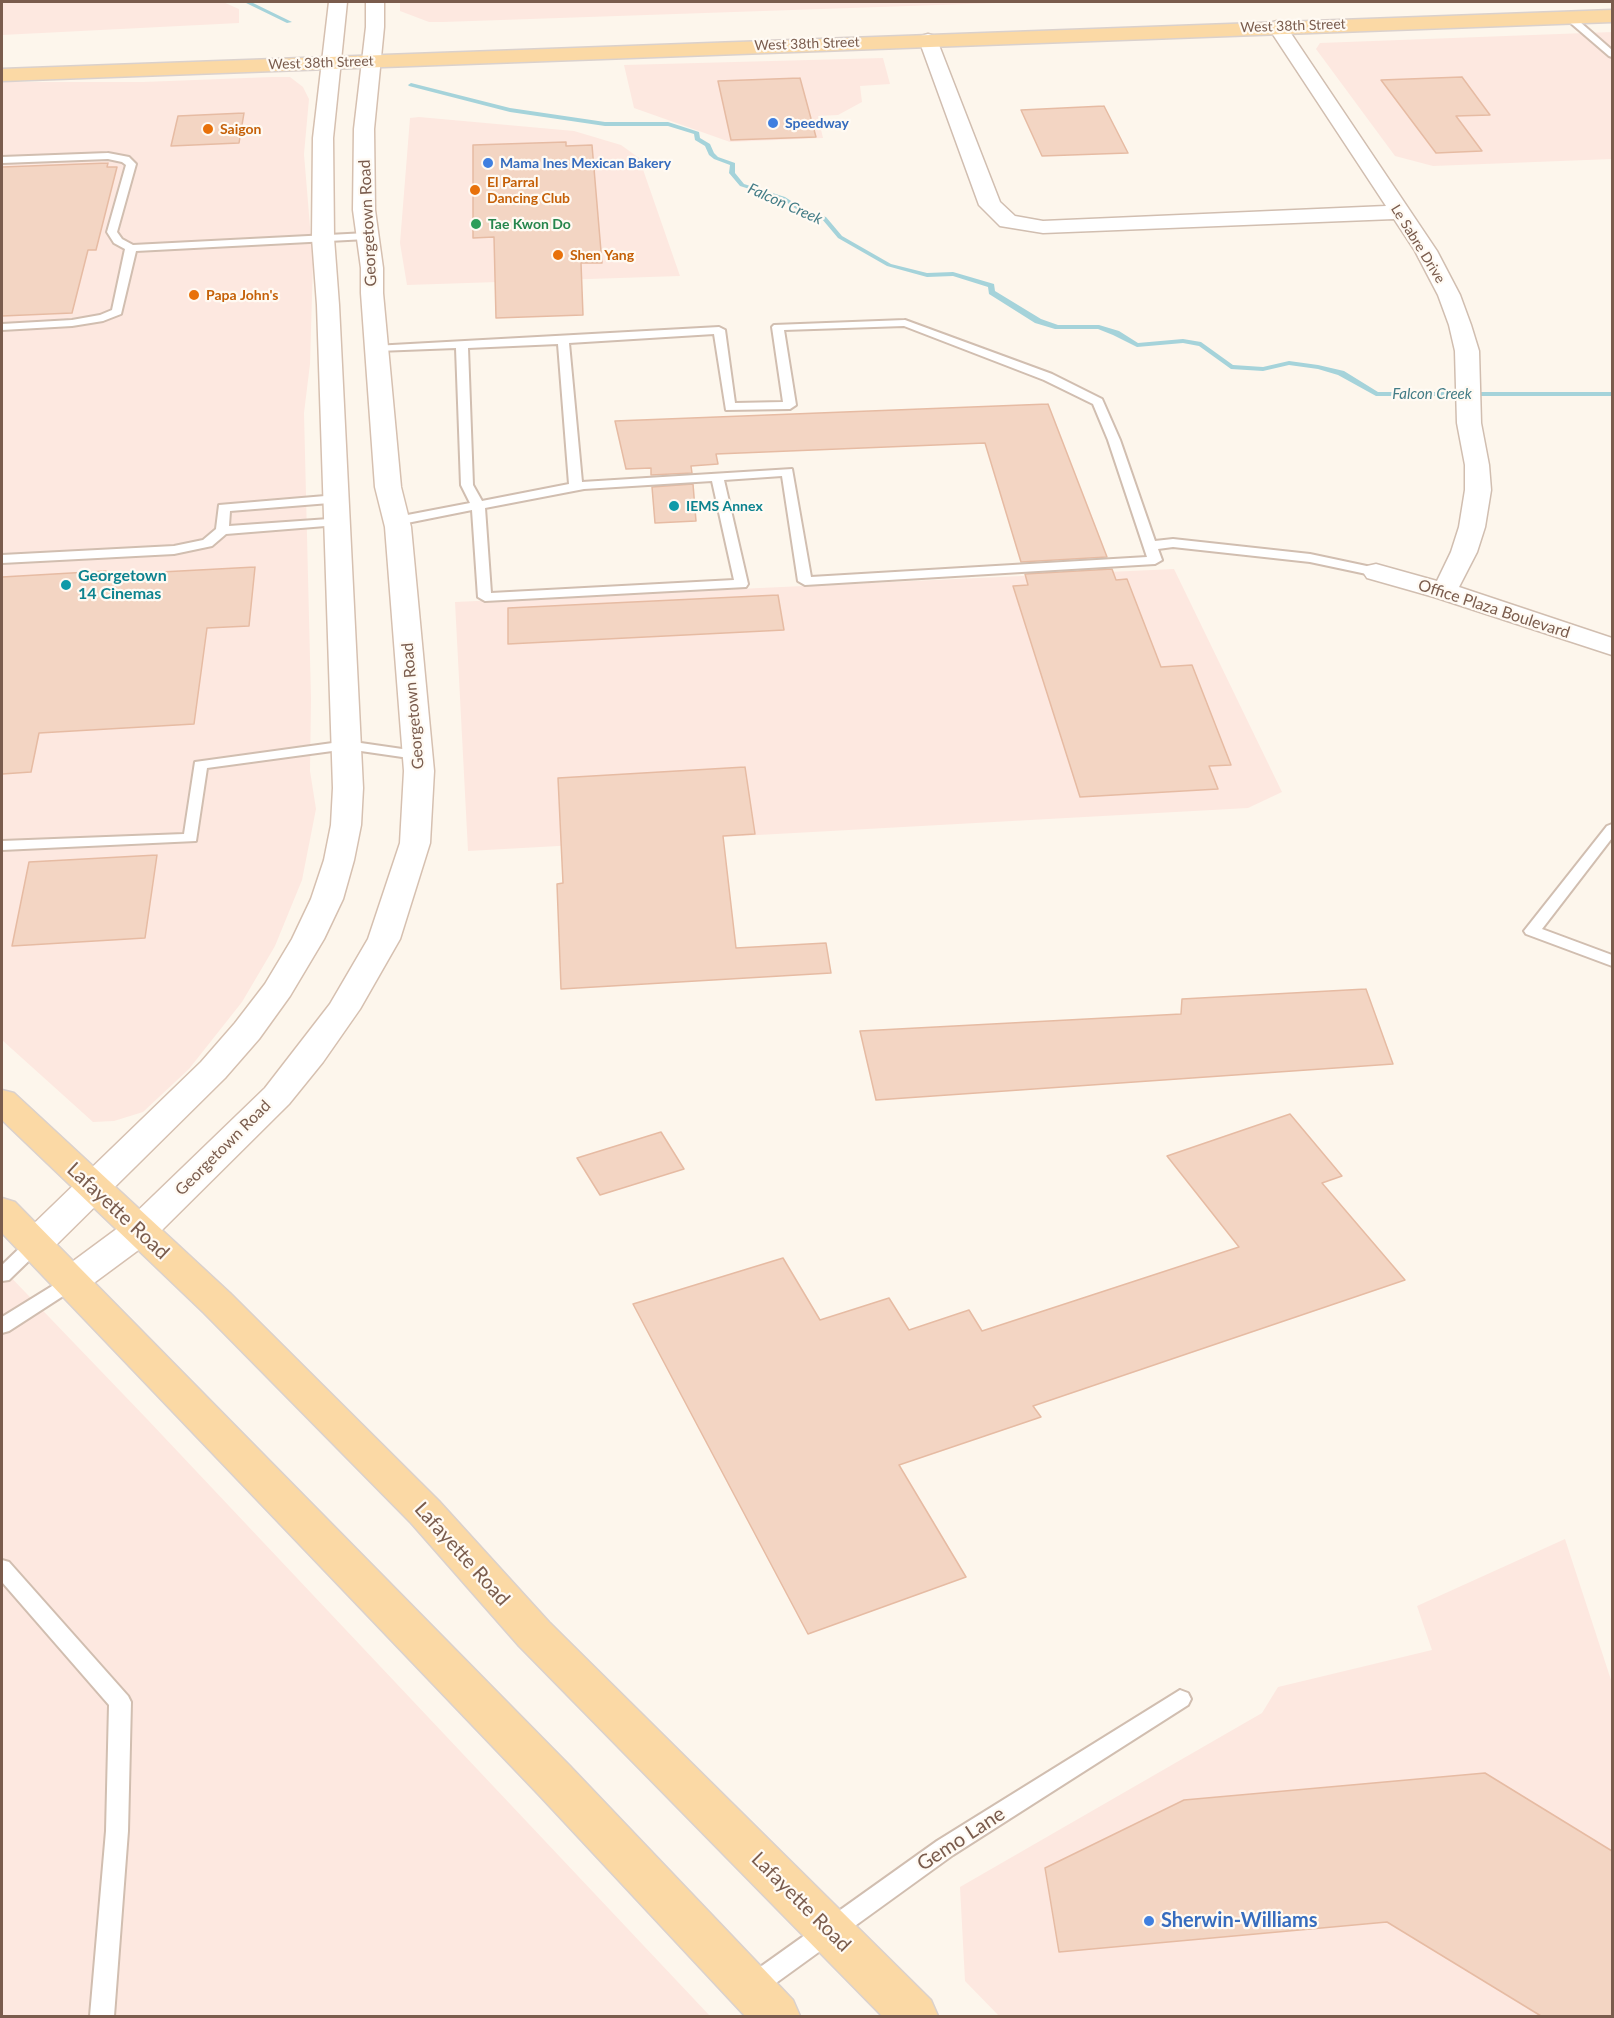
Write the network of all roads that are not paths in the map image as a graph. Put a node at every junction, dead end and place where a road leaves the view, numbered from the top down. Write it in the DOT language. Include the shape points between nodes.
graph roads {
  1 [pos="338,2"];
  2 [pos="375,2"];
  3 [pos="1484,3"];
  4 [pos="1612,16"];
  5 [pos="1569,17"];
  6 [pos="990,22"];
  7 [pos="1277,27"];
  8 [pos="928,40"];
  9 [pos="394,41"];
  10 [pos="818,44"];
  11 [pos="325,50"];
  12 [pos="371,52"];
  13 [pos="1612,54"];
  14 [pos="2,75"];
  15 [pos="2,160"];
  16 [pos="1398,212"];
  17 [pos="367,236"];
  18 [pos="323,238"];
  19 [pos="131,248"];
  20 [pos="2,327"];
  21 [pos="563,340"];
  22 [pos="462,344"];
  23 [pos="378,348"];
  24 [pos="717,476"];
  25 [pos="576,486"];
  26 [pos="478,506"];
  27 [pos="338,510"];
  28 [pos="397,521"];
  29 [pos="222,530"];
  30 [pos="1150,546"];
  31 [pos="2,559"];
  32 [pos="1376,572"];
  33 [pos="1443,591"];
  34 [pos="1612,647"];
  35 [pos="347,745"];
  36 [pos="424,756"];
  37 [pos="1612,829"];
  38 [pos="2,846"];
  39 [pos="1612,961"];
  40 [pos="2,1101"];
  41 [pos="92,1186"];
  42 [pos="2,1211"];
  43 [pos="139,1231"];
  44 [pos="34,1245"];
  45 [pos="2,1275"];
  46 [pos="70,1282"];
  47 [pos="2,1326"];
  48 [pos="2,1568"];
  49 [pos="1180,1699"];
  50 [pos="828,1930"];
  51 [pos="763,2002"];
  52 [pos="102,2016"];
  53 [pos="914,2016"];
  1 -- 11 [label="main road"];
  2 -- 12 [label="main road, Georgetown Road"];
  3 -- 7 [label="main road" via="1407,12 1285,17 1277,21"];
  4 -- 5 [label="main road, West 38th Street"];
  5 -- 7 [label="main road, West 38th Street"];
  5 -- 13 [label="lane"];
  6 -- 10 [label="main road" via="965,29 868,34"];
  7 -- 8 [label="main road, West 38th Street"];
  7 -- 16 [label="main road, Le Sabre Drive"];
  8 -- 10 [label="main road, West 38th Street"];
  8 -- 16 [label="main road" via="990,205 1008,221 1043,226"];
  9 -- 12 [label="main road, West 38th Street"];
  10 -- 12 [label="main road, West 38th Street"];
  11 -- 12 [label="main road, West 38th Street"];
  11 -- 14 [label="main road, West 38th Street"];
  11 -- 18 [label="main road"];
  12 -- 17 [label="main road, Georgetown Road" via="364,129"];
  15 -- 19 [label="lane" via="108,156 125,159 131,164 112,232 118,241"];
  16 -- 33 [label="main road, Le Sabre Drive" via="1426,251 1449,295 1465,341 1469,423 1478,465 1475,514 1462,558"];
  17 -- 18 [label="lane"];
  17 -- 23 [label="main road, Georgetown Road"];
  18 -- 19 [label="lane"];
  18 -- 27 [label="main road"];
  19 -- 20 [label="lane" via="117,312 72,323"];
  21 -- 22 [label="lane"];
  21 -- 25 [label="lane"];
  21 -- 30 [label="lane" via="720,330 730,408 790,405 778,327 904,323 1048,377 1098,402"];
  22 -- 23 [label="lane"];
  22 -- 26 [label="lane" via="467,485"];
  23 -- 28 [label="main road, Georgetown Road" via="388,487"];
  24 -- 25 [label="lane"];
  24 -- 26 [label="lane" via="741,584 485,597"];
  24 -- 30 [label="lane" via="788,472 805,581 1155,560"];
  25 -- 26 [label="lane"];
  26 -- 28 [label="lane"];
  27 -- 29 [label="lane"];
  27 -- 29 [label="lane" via="224,508"];
  27 -- 35 [label="main road"];
  28 -- 36 [label="main road, Georgetown Road"];
  29 -- 31 [label="lane" via="207,543 174,550"];
  30 -- 32 [label="lane" via="1173,543 1310,558"];
  32 -- 33 [label="main road, Office Plaza Boulevard"];
  33 -- 34 [label="main road, Office Plaza Boulevard"];
  35 -- 36 [label="lane"];
  35 -- 38 [label="lane" via="201,765 191,838"];
  35 -- 41 [label="main road" via="346,825 339,860 327,899 302,949 278,989 213,1070"];
  36 -- 43 [label="main road, Georgetown Road" via="407,871 384,939 349,1000 277,1096"];
  37 -- 39 [label="lane" via="1532,931"];
  40 -- 41 [label="main road, Lafayette Road"];
  41 -- 43 [label="main road, Lafayette Road"];
  41 -- 44 [label="main road"];
  42 -- 44 [label="main road"];
  43 -- 46 [label="main road, Georgetown Road"];
  43 -- 50 [label="main road, Lafayette Road" via="217,1303 426,1512 534,1635"];
  44 -- 45 [label="lane"];
  44 -- 46 [label="main road"];
  46 -- 47 [label="lane"];
  46 -- 51 [label="main road"];
  48 -- 52 [label="lane" via="120,1702 117,1831"];
  49 -- 50 [label="lane, Gemo Lane" via="945,1848"];
  50 -- 51 [label="lane, Gemo Lane"];
  50 -- 53 [label="main road, Lafayette Road"];
}
